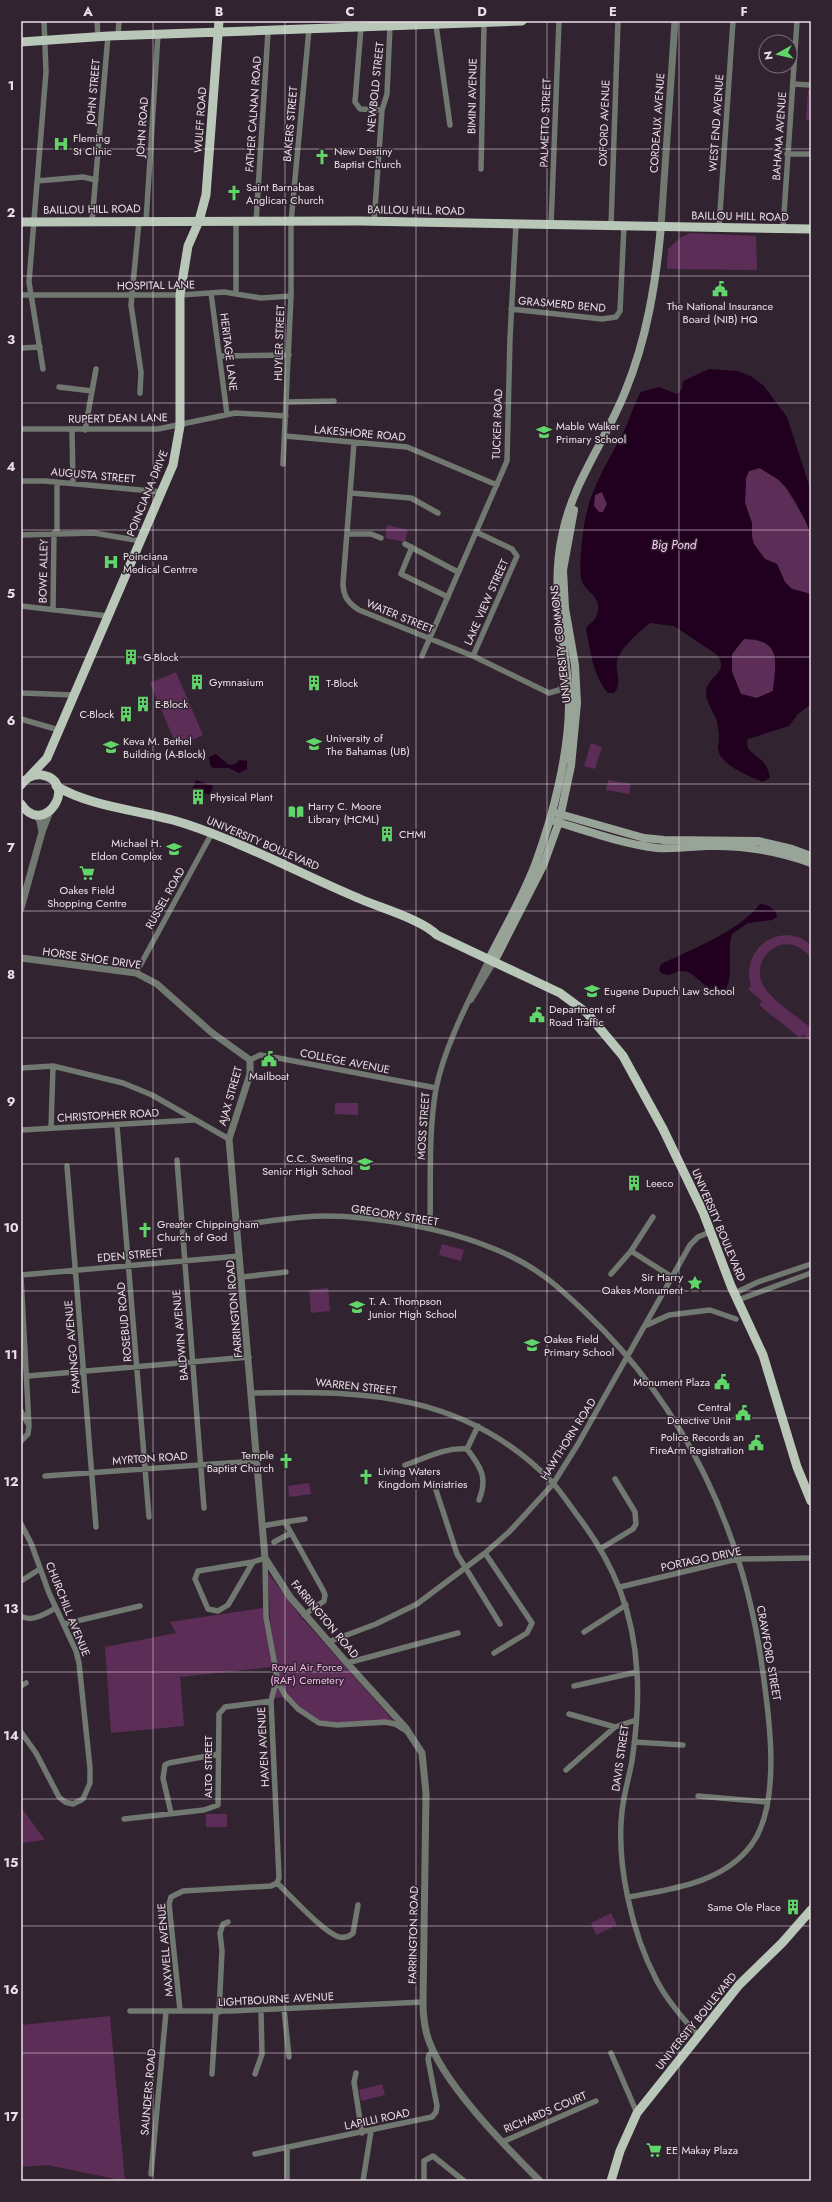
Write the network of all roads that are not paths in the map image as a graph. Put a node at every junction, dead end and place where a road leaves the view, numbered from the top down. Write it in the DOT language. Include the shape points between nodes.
graph roads {
  1 [pos="44,21"];
  2 [pos="97,21"];
  3 [pos="119,21"];
  4 [pos="219,21"];
  5 [pos="504,21"];
  6 [pos="522,21"];
  7 [pos="559,21"];
  8 [pos="618,21"];
  9 [pos="675,21"];
  10 [pos="733,21"];
  11 [pos="797,21"];
  12 [pos="484,23"];
  13 [pos="416,24"];
  14 [pos="436,25"];
  15 [pos="390,26"];
  16 [pos="361,27"];
  17 [pos="309,29"];
  18 [pos="218,32"];
  19 [pos="268,32"];
  20 [pos="158,34"];
  21 [pos="108,36"];
  22 [pos="118,36"];
  23 [pos="98,37"];
  24 [pos="46,41"];
  25 [pos="21,42"];
  26 [pos="793,84"];
  27 [pos="811,85"];
  28 [pos="382,110"];
  29 [pos="450,125"];
  30 [pos="788,154"];
  31 [pos="811,154"];
  32 [pos="481,169"];
  33 [pos="96,180"];
  34 [pos="37,181"];
  35 [pos="92,221"];
  36 [pos="142,221"];
  37 [pos="199,221"];
  38 [pos="236,221"];
  39 [pos="21,222"];
  40 [pos="34,222"];
  41 [pos="256,222"];
  42 [pos="291,222"];
  43 [pos="374,222"];
  44 [pos="516,224"];
  45 [pos="551,226"];
  46 [pos="611,226"];
  47 [pos="624,226"];
  48 [pos="661,226"];
  49 [pos="719,227"];
  50 [pos="783,228"];
  51 [pos="811,229"];
  52 [pos="211,293"];
  53 [pos="236,293"];
  54 [pos="21,295"];
  55 [pos="31,295"];
  56 [pos="180,295"];
  57 [pos="132,296"];
  58 [pos="291,296"];
  59 [pos="511,309"];
  60 [pos="40,347"];
  61 [pos="21,348"];
  62 [pos="289,355"];
  63 [pos="220,356"];
  64 [pos="43,369"];
  65 [pos="96,369"];
  66 [pos="59,387"];
  67 [pos="92,391"];
  68 [pos="140,393"];
  69 [pos="334,401"];
  70 [pos="287,402"];
  71 [pos="226,414"];
  72 [pos="286,416"];
  73 [pos="180,426"];
  74 [pos="21,429"];
  75 [pos="72,430"];
  76 [pos="85,430"];
  77 [pos="285,436"];
  78 [pos="354,442"];
  79 [pos="283,464"];
  80 [pos="21,481"];
  81 [pos="57,482"];
  82 [pos="73,483"];
  83 [pos="580,484"];
  84 [pos="497,485"];
  85 [pos="162,492"];
  86 [pos="351,493"];
  87 [pos="438,513"];
  88 [pos="476,532"];
  89 [pos="56,533"];
  90 [pos="348,534"];
  91 [pos="21,535"];
  92 [pos="381,538"];
  93 [pos="141,541"];
  94 [pos="405,544"];
  95 [pos="412,547"];
  96 [pos="394,570"];
  97 [pos="458,572"];
  98 [pos="401,574"];
  99 [pos="448,597"];
  100 [pos="21,606"];
  101 [pos="53,609"];
  102 [pos="108,616"];
  103 [pos="429,639"];
  104 [pos="422,656"];
  105 [pos="473,656"];
  106 [pos="568,680"];
  107 [pos="21,693"];
  108 [pos="74,695"];
  109 [pos="21,718"];
  110 [pos="59,730"];
  111 [pos="47,758"];
  112 [pos="47,777"];
  113 [pos="24,780"];
  114 [pos="56,786"];
  115 [pos="76,797"];
  116 [pos="57,801"];
  117 [pos="25,809"];
  118 [pos="50,811"];
  119 [pos="551,816"];
  120 [pos="560,819"];
  121 [pos="42,832"];
  122 [pos="212,833"];
  123 [pos="674,844"];
  124 [pos="811,856"];
  125 [pos="811,863"];
  126 [pos="21,908"];
  127 [pos="21,958"];
  128 [pos="493,958"];
  129 [pos="136,973"];
  130 [pos="250,1060"];
  131 [pos="53,1066"];
  132 [pos="21,1068"];
  133 [pos="436,1088"];
  134 [pos="195,1120"];
  135 [pos="117,1126"];
  136 [pos="51,1128"];
  137 [pos="21,1130"];
  138 [pos="230,1139"];
  139 [pos="177,1160"];
  140 [pos="67,1166"];
  141 [pos="653,1217"];
  142 [pos="238,1225"];
  143 [pos="430,1229"];
  144 [pos="710,1232"];
  145 [pos="631,1251"];
  146 [pos="240,1256"];
  147 [pos="183,1260"];
  148 [pos="811,1264"];
  149 [pos="130,1265"];
  150 [pos="75,1270"];
  151 [pos="286,1272"];
  152 [pos="811,1273"];
  153 [pos="611,1274"];
  154 [pos="21,1276"];
  155 [pos="242,1277"];
  156 [pos="672,1277"];
  157 [pos="736,1296"];
  158 [pos="736,1319"];
  159 [pos="646,1325"];
  160 [pos="627,1356"];
  161 [pos="249,1357"];
  162 [pos="192,1362"];
  163 [pos="138,1367"];
  164 [pos="84,1372"];
  165 [pos="28,1376"];
  166 [pos="252,1392"];
  167 [pos="21,1411"];
  168 [pos="29,1426"];
  169 [pos="478,1426"];
  170 [pos="21,1441"];
  171 [pos="468,1449"];
  172 [pos="257,1461"];
  173 [pos="201,1464"];
  174 [pos="406,1465"];
  175 [pos="146,1468"];
  176 [pos="92,1472"];
  177 [pos="45,1476"];
  178 [pos="615,1479"];
  179 [pos="434,1484"];
  180 [pos="553,1484"];
  181 [pos="479,1500"];
  182 [pos="811,1501"];
  183 [pos="204,1508"];
  184 [pos="149,1517"];
  185 [pos="305,1519"];
  186 [pos="285,1522"];
  187 [pos="21,1524"];
  188 [pos="262,1526"];
  189 [pos="96,1527"];
  190 [pos="291,1533"];
  191 [pos="274,1542"];
  192 [pos="600,1549"];
  193 [pos="485,1552"];
  194 [pos="265,1558"];
  195 [pos="811,1558"];
  196 [pos="737,1559"];
  197 [pos="253,1562"];
  198 [pos="466,1568"];
  199 [pos="40,1569"];
  200 [pos="21,1581"];
  201 [pos="620,1587"];
  202 [pos="626,1605"];
  203 [pos="140,1606"];
  204 [pos="56,1608"];
  205 [pos="304,1615"];
  206 [pos="21,1616"];
  207 [pos="64,1624"];
  208 [pos="500,1624"];
  209 [pos="584,1632"];
  210 [pos="458,1633"];
  211 [pos="328,1642"];
  212 [pos="494,1653"];
  213 [pos="347,1663"];
  214 [pos="637,1672"];
  215 [pos="277,1681"];
  216 [pos="574,1686"];
  217 [pos="271,1701"];
  218 [pos="569,1714"];
  219 [pos="636,1720"];
  220 [pos="615,1727"];
  221 [pos="21,1732"];
  222 [pos="412,1735"];
  223 [pos="634,1742"];
  224 [pos="683,1745"];
  225 [pos="218,1754"];
  226 [pos="566,1770"];
  227 [pos="698,1796"];
  228 [pos="767,1802"];
  229 [pos="171,1813"];
  230 [pos="124,1819"];
  231 [pos="277,1883"];
  232 [pos="629,1897"];
  233 [pos="358,1906"];
  234 [pos="811,1910"];
  235 [pos="228,1922"];
  236 [pos="423,2002"];
  237 [pos="284,2009"];
  238 [pos="180,2010"];
  239 [pos="262,2010"];
  240 [pos="130,2011"];
  241 [pos="166,2012"];
  242 [pos="218,2012"];
  243 [pos="699,2036"];
  244 [pos="433,2051"];
  245 [pos="612,2053"];
  246 [pos="289,2057"];
  247 [pos="356,2073"];
  248 [pos="212,2074"];
  249 [pos="255,2074"];
  250 [pos="596,2101"];
  251 [pos="637,2113"];
  252 [pos="370,2131"];
  253 [pos="362,2133"];
  254 [pos="502,2142"];
  255 [pos="288,2147"];
  256 [pos="255,2154"];
  257 [pos="618,2159"];
  258 [pos="151,2174"];
  259 [pos="287,2181"];
  260 [pos="363,2181"];
  261 [pos="424,2181"];
  262 [pos="464,2181"];
  263 [pos="540,2181"];
  264 [pos="611,2181"];
  265 [pos="617,2181"];
  1 -- 24 [label="street"];
  2 -- 23 [label="street"];
  3 -- 22 [label="street"];
  4 -- 18 [label="main road, WULFF ROAD"];
  5 -- 6 [label="main road"];
  5 -- 12 [label="main road"];
  7 -- 45 [label="street, PALMETTO STREET"];
  8 -- 46 [label="street, OXFORD AVENUE"];
  9 -- 48 [label="street, CORDEAUX AVENUE"];
  10 -- 49 [label="street, WEST END AVENUE"];
  11 -- 26 [label="street, BAHAMA AVENUE"];
  12 -- 14 [label="main road"];
  12 -- 32 [label="street, BIMINI AVENUE"];
  13 -- 14 [label="main road"];
  13 -- 15 [label="main road"];
  14 -- 29 [label="street"];
  15 -- 16 [label="main road"];
  15 -- 28 [label="street, NEWBOLD STREET" via="387,94"];
  16 -- 17 [label="main road"];
  16 -- 28 [label="street" via="355,102 360,109"];
  17 -- 19 [label="main road"];
  17 -- 42 [label="street, BAKERS STREET"];
  18 -- 19 [label="main road"];
  18 -- 20 [label="main road"];
  18 -- 37 [label="main road, WULFF ROAD" via="209,164 204,205"];
  19 -- 41 [label="street, FATHER CALNAN ROAD"];
  20 -- 22 [label="main road"];
  20 -- 36 [label="street, JOHN ROAD"];
  21 -- 22 [label="main road"];
  21 -- 23 [label="main road"];
  21 -- 33 [label="street, JOHN STREET"];
  23 -- 24 [label="main road"];
  24 -- 25 [label="main road"];
  24 -- 34 [label="street"];
  26 -- 27 [label="street"];
  26 -- 30 [label="street, BAHAMA AVENUE"];
  28 -- 43 [label="street, NEWBOLD STREET"];
  30 -- 31 [label="street"];
  30 -- 50 [label="street, BAHAMA AVENUE"];
  33 -- 34 [label="street" via="83,178"];
  33 -- 35 [label="street, JOHN STREET"];
  34 -- 40 [label="street"];
  35 -- 36 [label="main road, BAILLOU HILL ROAD"];
  35 -- 40 [label="main road, BAILLOU HILL ROAD"];
  36 -- 37 [label="main road, BAILLOU HILL ROAD"];
  36 -- 57 [label="street, JOHN ROAD"];
  37 -- 38 [label="main road, BAILLOU HILL ROAD"];
  37 -- 56 [label="main road, POINCIANA DRIVE" via="188,246"];
  38 -- 41 [label="main road, BAILLOU HILL ROAD"];
  38 -- 53 [label="street"];
  39 -- 40 [label="main road, BAILLOU HILL ROAD"];
  40 -- 55 [label="street"];
  41 -- 42 [label="main road, BAILLOU HILL ROAD"];
  42 -- 43 [label="main road, BAILLOU HILL ROAD"];
  42 -- 58 [label="street, HUYLER STREET"];
  43 -- 44 [label="main road, BAILLOU HILL ROAD"];
  44 -- 45 [label="main road, BAILLOU HILL ROAD"];
  44 -- 59 [label="street, TUCKER ROAD"];
  45 -- 46 [label="main road, BAILLOU HILL ROAD"];
  46 -- 47 [label="main road, BAILLOU HILL ROAD"];
  47 -- 48 [label="main road, BAILLOU HILL ROAD"];
  47 -- 59 [label="street, GRASMERD BEND" via="620,311 616,317 602,319"];
  48 -- 49 [label="main road, BAILLOU HILL ROAD"];
  48 -- 83 [label="main road, UNIVERSITY COMMONS" via="657,270 638,354 621,402"];
  49 -- 50 [label="main road, BAILLOU HILL ROAD"];
  50 -- 51 [label="main road, BAILLOU HILL ROAD"];
  52 -- 53 [label="street, HOSPITAL LANE"];
  52 -- 56 [label="street, HOSPITAL LANE"];
  52 -- 63 [label="street, HERITAGE LANE"];
  53 -- 58 [label="street, HOSPITAL LANE" via="261,298"];
  54 -- 55 [label="street, HOSPITAL LANE"];
  55 -- 57 [label="street, HOSPITAL LANE"];
  55 -- 60 [label="street"];
  56 -- 57 [label="street, HOSPITAL LANE"];
  56 -- 73 [label="main road, POINCIANA DRIVE"];
  57 -- 68 [label="street, JOHN ROAD" via="131,305 141,372"];
  58 -- 62 [label="street, HUYLER STREET"];
  59 -- 84 [label="street, TUCKER ROAD" via="507,461"];
  60 -- 61 [label="street"];
  60 -- 64 [label="street"];
  62 -- 63 [label="street"];
  62 -- 70 [label="street, HUYLER STREET"];
  63 -- 71 [label="street, HERITAGE LANE"];
  65 -- 67 [label="street"];
  66 -- 67 [label="street"];
  67 -- 76 [label="street"];
  69 -- 70 [label="street"];
  70 -- 72 [label="street, HUYLER STREET"];
  71 -- 72 [label="street, RUPERT DEAN LANE"];
  71 -- 73 [label="street, RUPERT DEAN LANE"];
  72 -- 77 [label="street, HUYLER STREET"];
  73 -- 76 [label="street, RUPERT DEAN LANE" via="158,429"];
  73 -- 85 [label="main road, POINCIANA DRIVE" via="173,465"];
  74 -- 75 [label="street, RUPERT DEAN LANE"];
  75 -- 76 [label="street, RUPERT DEAN LANE"];
  75 -- 82 [label="street"];
  77 -- 78 [label="street, LAKESHORE ROAD"];
  77 -- 79 [label="street, HUYLER STREET"];
  78 -- 84 [label="street, LAKESHORE ROAD" via="412,448"];
  78 -- 86 [label="street, WATER STREET"];
  80 -- 81 [label="street, AUGUSTA STREET"];
  81 -- 82 [label="street, AUGUSTA STREET"];
  81 -- 89 [label="street, BOWE ALLEY"];
  82 -- 85 [label="street, AUGUSTA STREET"];
  83 -- 106 [label="main road, UNIVERSITY COMMONS" via="566,518 557,570 558,608"];
  83 -- 120 [label="main road, UNIVERSITY COMMONS" via="563,570 565,608 575,665 578,704 573,749"];
  84 -- 88 [label="street, TUCKER ROAD"];
  85 -- 93 [label="main road, POINCIANA DRIVE"];
  86 -- 87 [label="street" via="411,498"];
  86 -- 90 [label="street, WATER STREET"];
  88 -- 97 [label="street, TUCKER ROAD"];
  88 -- 105 [label="street, LAKE VIEW STREET" via="514,550 517,558"];
  89 -- 91 [label="street"];
  89 -- 93 [label="street" via="94,533"];
  89 -- 101 [label="street, BOWE ALLEY"];
  90 -- 92 [label="street" via="371,534"];
  90 -- 103 [label="street, WATER STREET" via="344,588 350,604"];
  93 -- 102 [label="main road, POINCIANA DRIVE"];
  94 -- 95 [label="street"];
  95 -- 97 [label="street"];
  95 -- 98 [label="street"];
  96 -- 98 [label="street"];
  97 -- 99 [label="street, TUCKER ROAD"];
  98 -- 99 [label="street"];
  99 -- 103 [label="street, TUCKER ROAD"];
  100 -- 101 [label="street"];
  101 -- 102 [label="street"];
  102 -- 108 [label="main road, POINCIANA DRIVE"];
  103 -- 104 [label="street, TUCKER ROAD"];
  103 -- 105 [label="street, WATER STREET"];
  105 -- 106 [label="street, WATER STREET" via="549,693 559,690"];
  106 -- 119 [label="main road, UNIVERSITY COMMONS" via="569,704 565,747"];
  107 -- 108 [label="street"];
  108 -- 110 [label="main road, POINCIANA DRIVE"];
  109 -- 110 [label="street"];
  110 -- 111 [label="main road, POINCIANA DRIVE"];
  111 -- 112 [label="main road"];
  111 -- 113 [label="main road"];
  112 -- 113 [label="main road" via="38,775"];
  112 -- 114 [label="main road, UNIVERSITY BOULEVARD"];
  114 -- 115 [label="main road, UNIVERSITY BOULEVARD"];
  114 -- 116 [label="main road"];
  115 -- 116 [label="main road, UNIVERSITY BOULEVARD"];
  115 -- 122 [label="main road, UNIVERSITY BOULEVARD" via="184,823"];
  116 -- 118 [label="main road"];
  117 -- 118 [label="main road"];
  117 -- 121 [label="street" via="40,821"];
  118 -- 121 [label="street"];
  119 -- 120 [label="main road"];
  119 -- 128 [label="main road, UNIVERSITY COMMONS" via="536,864"];
  120 -- 123 [label="main road" via="634,844"];
  120 -- 128 [label="main road, UNIVERSITY COMMONS" via="543,866"];
  121 -- 126 [label="street"];
  122 -- 128 [label="main road, UNIVERSITY BOULEVARD" via="438,931"];
  122 -- 129 [label="street, RUSSEL ROAD"];
  123 -- 124 [label="main road" via="758,841"];
  123 -- 125 [label="main road" via="758,848"];
  127 -- 129 [label="street, HORSE SHOE DRIVE"];
  128 -- 133 [label="street, MOSS STREET" via="476,995 458,1024"];
  128 -- 144 [label="main road, UNIVERSITY BOULEVARD" via="539,978 587,1013 623,1056 663,1129"];
  129 -- 130 [label="street, HORSE SHOE DRIVE" via="157,984 211,1032"];
  130 -- 133 [label="street, COLLEGE AVENUE" via="260,1055"];
  130 -- 138 [label="street, AJAX STREET" via="250,1074"];
  131 -- 132 [label="street"];
  131 -- 134 [label="street" via="123,1083 152,1095"];
  131 -- 136 [label="street"];
  133 -- 143 [label="street, MOSS STREET"];
  134 -- 135 [label="street, CHRISTOPHER ROAD"];
  134 -- 138 [label="street"];
  135 -- 136 [label="street, CHRISTOPHER ROAD"];
  135 -- 149 [label="street, ROSEBUD ROAD"];
  136 -- 137 [label="street, CHRISTOPHER ROAD"];
  138 -- 142 [label="street, FARRINGTON ROAD"];
  139 -- 147 [label="street, BALDWIN AVENUE"];
  140 -- 150 [label="street, FAMINGO AVENUE"];
  141 -- 145 [label="street"];
  142 -- 143 [label="street, GREGORY STREET" via="327,1216"];
  142 -- 146 [label="street, FARRINGTON ROAD"];
  143 -- 160 [label="street, GREGORY STREET" via="490,1247 548,1278 611,1337"];
  144 -- 156 [label="street, HAWTHORN ROAD" via="698,1237 690,1245"];
  144 -- 157 [label="main road, UNIVERSITY BOULEVARD"];
  145 -- 153 [label="street"];
  145 -- 156 [label="street"];
  146 -- 147 [label="street, EDEN STREET"];
  146 -- 155 [label="street, FARRINGTON ROAD"];
  147 -- 149 [label="street, EDEN STREET"];
  147 -- 162 [label="street, BALDWIN AVENUE"];
  148 -- 157 [label="street" via="763,1280"];
  149 -- 150 [label="street, EDEN STREET"];
  149 -- 163 [label="street, ROSEBUD ROAD"];
  150 -- 154 [label="street, EDEN STREET"];
  150 -- 164 [label="street, FAMINGO AVENUE"];
  151 -- 155 [label="street"];
  152 -- 157 [label="street"];
  154 -- 165 [label="street"];
  155 -- 161 [label="street, FARRINGTON ROAD"];
  156 -- 159 [label="street, HAWTHORN ROAD"];
  157 -- 182 [label="main road, UNIVERSITY BOULEVARD" via="763,1355 797,1466"];
  158 -- 159 [label="street" via="710,1310 669,1315"];
  159 -- 160 [label="street, HAWTHORN ROAD"];
  160 -- 180 [label="street, HAWTHORN ROAD" via="612,1387"];
  160 -- 196 [label="street, CRAWFORD STREET" via="674,1419 700,1463 725,1518"];
  161 -- 162 [label="street"];
  161 -- 166 [label="street, FARRINGTON ROAD"];
  162 -- 163 [label="street"];
  162 -- 173 [label="street, BALDWIN AVENUE"];
  163 -- 164 [label="street"];
  163 -- 175 [label="street, ROSEBUD ROAD"];
  164 -- 165 [label="street"];
  164 -- 176 [label="street, FAMINGO AVENUE"];
  165 -- 168 [label="street"];
  166 -- 169 [label="street, WARREN STREET" via="312,1391 386,1397 442,1411"];
  166 -- 172 [label="street, FARRINGTON ROAD"];
  167 -- 168 [label="street"];
  168 -- 170 [label="street" via="28,1434"];
  169 -- 171 [label="street"];
  169 -- 180 [label="street, WARREN STREET" via="510,1447"];
  171 -- 174 [label="street" via="443,1450"];
  171 -- 181 [label="street" via="484,1478"];
  172 -- 173 [label="street, MYRTON ROAD"];
  172 -- 188 [label="street, FARRINGTON ROAD"];
  173 -- 175 [label="street, MYRTON ROAD"];
  173 -- 183 [label="street, BALDWIN AVENUE"];
  175 -- 176 [label="street, MYRTON ROAD"];
  175 -- 184 [label="street, ROSEBUD ROAD"];
  176 -- 177 [label="street, MYRTON ROAD"];
  176 -- 189 [label="street, FAMINGO AVENUE"];
  178 -- 192 [label="street" via="635,1512 636,1524"];
  179 -- 198 [label="street" via="457,1554"];
  180 -- 192 [label="street, DAVIS STREET"];
  180 -- 193 [label="street, HAWTHORN ROAD" via="509,1532"];
  185 -- 186 [label="street"];
  186 -- 188 [label="street"];
  186 -- 190 [label="street"];
  187 -- 199 [label="street, CHURCHILL AVENUE"];
  188 -- 194 [label="street, FARRINGTON ROAD"];
  190 -- 191 [label="street"];
  190 -- 205 [label="street" via="325,1595 324,1601"];
  192 -- 201 [label="street, DAVIS STREET"];
  193 -- 198 [label="street, HAWTHORN ROAD"];
  193 -- 212 [label="street" via="532,1624 527,1633"];
  194 -- 197 [label="street"];
  194 -- 205 [label="street, FARRINGTON ROAD"];
  194 -- 215 [label="street, HAVEN AVENUE" via="266,1617"];
  195 -- 196 [label="street, PORTAGO DRIVE"];
  196 -- 201 [label="street, PORTAGO DRIVE"];
  196 -- 228 [label="street, CRAWFORD STREET" via="749,1596 768,1708 771,1752"];
  197 -- 197 [label="street" via="198,1571 195,1579 208,1609 218,1611 228,1605"];
  198 -- 208 [label="street"];
  198 -- 211 [label="street, HAWTHORN ROAD" via="417,1604 376,1624"];
  199 -- 200 [label="street"];
  199 -- 204 [label="street, CHURCHILL AVENUE"];
  201 -- 202 [label="street, DAVIS STREET"];
  202 -- 209 [label="street"];
  202 -- 214 [label="street, DAVIS STREET" via="634,1640"];
  203 -- 207 [label="street"];
  204 -- 206 [label="street" via="32,1618"];
  204 -- 207 [label="street, CHURCHILL AVENUE"];
  205 -- 211 [label="street, FARRINGTON ROAD"];
  207 -- 221 [label="street, CHURCHILL AVENUE" via="79,1663 90,1768 90,1783 84,1799 73,1804 59,1797 36,1753"];
  210 -- 213 [label="street"];
  211 -- 213 [label="street, FARRINGTON ROAD"];
  213 -- 222 [label="street, FARRINGTON ROAD"];
  214 -- 216 [label="street"];
  214 -- 219 [label="street, DAVIS STREET"];
  215 -- 217 [label="street, HAVEN AVENUE"];
  215 -- 222 [label="street" via="298,1709 319,1723 337,1725 385,1722 395,1724"];
  217 -- 225 [label="street, ALTO STREET" via="225,1706 221,1710 218,1718"];
  217 -- 231 [label="street, HAVEN AVENUE"];
  218 -- 220 [label="street"];
  219 -- 220 [label="street"];
  219 -- 223 [label="street, DAVIS STREET"];
  220 -- 226 [label="street"];
  222 -- 236 [label="street, FARRINGTON ROAD" via="422,1753 426,1777"];
  223 -- 224 [label="street"];
  223 -- 232 [label="street, DAVIS STREET" via="621,1830"];
  225 -- 229 [label="street, ALTO STREET" via="218,1805 204,1810"];
  225 -- 229 [label="street" via="164,1765 163,1778"];
  227 -- 228 [label="street"];
  228 -- 232 [label="street, CRAWFORD STREET" via="764,1819 751,1846 720,1871 689,1885"];
  229 -- 230 [label="street, ALTO STREET"];
  231 -- 233 [label="street" via="323,1927 339,1937 353,1933"];
  231 -- 238 [label="street, MAXWELL AVENUE" via="269,1886 183,1891 171,1897 169,1904"];
  232 -- 243 [label="street, DAVIS STREET" via="640,1943 658,1983 679,2016"];
  234 -- 243 [label="main road, UNIVERSITY BOULEVARD" via="739,1985"];
  235 -- 242 [label="street" via="223,1924 220,1933 222,1951"];
  236 -- 237 [label="street, LIGHTBOURNE AVENUE"];
  236 -- 244 [label="street, FARRINGTON ROAD" via="427,2035"];
  237 -- 239 [label="street, LIGHTBOURNE AVENUE"];
  237 -- 246 [label="street"];
  238 -- 241 [label="street, LIGHTBOURNE AVENUE"];
  238 -- 242 [label="street, LIGHTBOURNE AVENUE"];
  239 -- 242 [label="street, LIGHTBOURNE AVENUE"];
  239 -- 249 [label="street" via="262,2054"];
  240 -- 241 [label="street, LIGHTBOURNE AVENUE"];
  241 -- 258 [label="street, SAUNDERS ROAD"];
  242 -- 248 [label="street"];
  243 -- 251 [label="main road, UNIVERSITY BOULEVARD"];
  244 -- 252 [label="street, LAPILLI ROAD" via="428,2059 436,2114 427,2119"];
  244 -- 254 [label="street, FARRINGTON ROAD" via="460,2091"];
  245 -- 251 [label="street"];
  247 -- 253 [label="street" via="354,2082"];
  250 -- 254 [label="street, RICHARDS COURT"];
  251 -- 257 [label="main road, UNIVERSITY BOULEVARD"];
  252 -- 253 [label="street, LAPILLI ROAD"];
  252 -- 260 [label="street"];
  253 -- 255 [label="street, LAPILLI ROAD"];
  254 -- 263 [label="street, FARRINGTON ROAD"];
  255 -- 256 [label="street, LAPILLI ROAD"];
  255 -- 259 [label="street"];
  257 -- 264 [label="main road, UNIVERSITY BOULEVARD"];
  257 -- 265 [label="main road, UNIVERSITY BOULEVARD"];
  261 -- 262 [label="street" via="424,2161 433,2156"];
}
